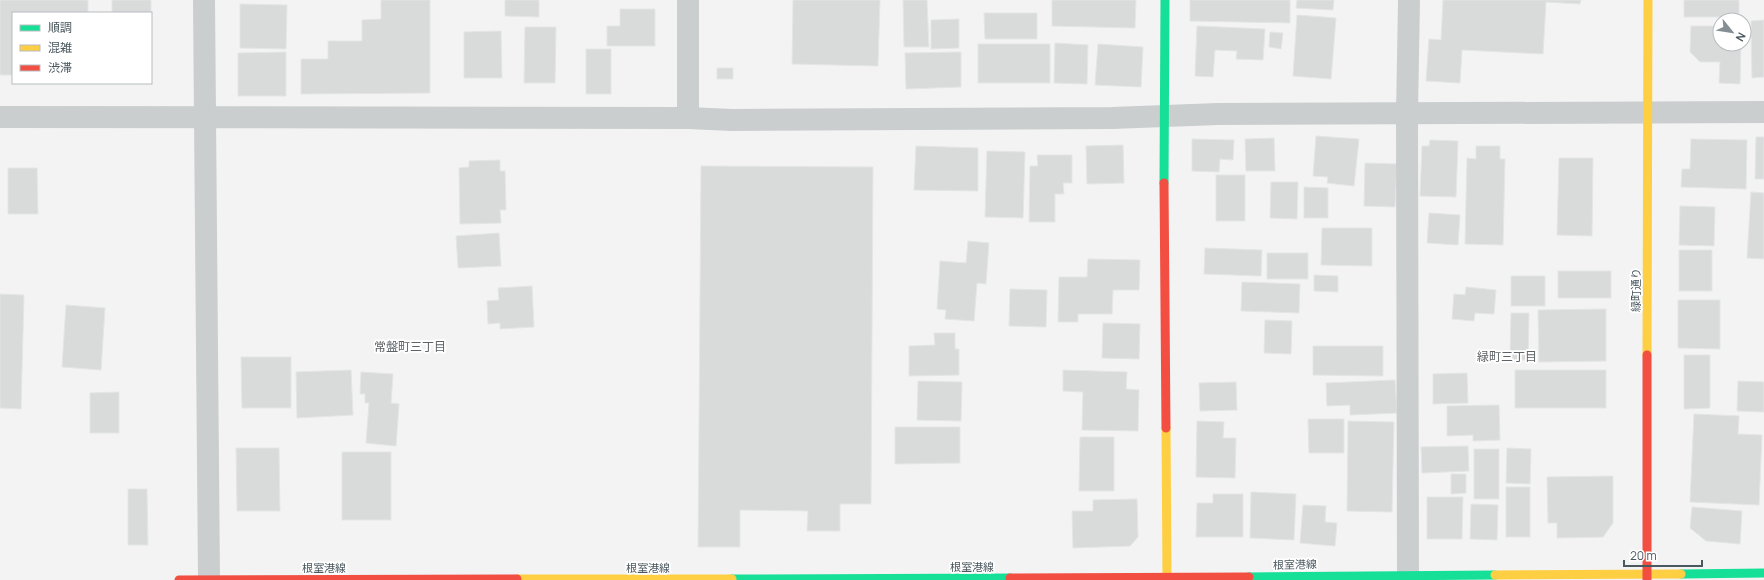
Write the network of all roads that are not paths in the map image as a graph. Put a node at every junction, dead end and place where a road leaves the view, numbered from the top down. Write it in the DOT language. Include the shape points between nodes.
graph roads {
  1 [pos="204,0"];
  2 [pos="688,0"];
  3 [pos="1165,0"];
  4 [pos="1409,0"];
  5 [pos="1648,0"];
  6 [pos="1764,112"];
  7 [pos="1647,113"];
  8 [pos="1407,114"];
  9 [pos="1163,115"];
  10 [pos="204,116"];
  11 [pos="0,117"];
  12 [pos="688,118"];
  13 [pos="1764,573"];
  14 [pos="1408,575"];
  15 [pos="1647,577"];
  16 [pos="1167,579"];
  17 [pos="179,580"];
  18 [pos="209,580"];
  1 -- 10 [label="street"];
  2 -- 12 [label="street"];
  3 -- 9 [label="main road"];
  4 -- 8 [label="street"];
  5 -- 7 [label="main road, 緑町通り"];
  6 -- 7 [label="street"];
  7 -- 8 [label="street"];
  7 -- 15 [label="main road, 緑町通り"];
  8 -- 9 [label="street"];
  8 -- 14 [label="street"];
  9 -- 12 [label="street" via="1096,118"];
  9 -- 16 [label="main road"];
  10 -- 11 [label="street"];
  10 -- 12 [label="street"];
  10 -- 18 [label="street"];
  13 -- 15 [label="main road, 根室港線"];
  14 -- 15 [label="main road, 根室港線"];
  14 -- 16 [label="main road, 根室港線"];
  16 -- 18 [label="main road, 根室港線"];
  17 -- 18 [label="main road, 根室港線"];
}
